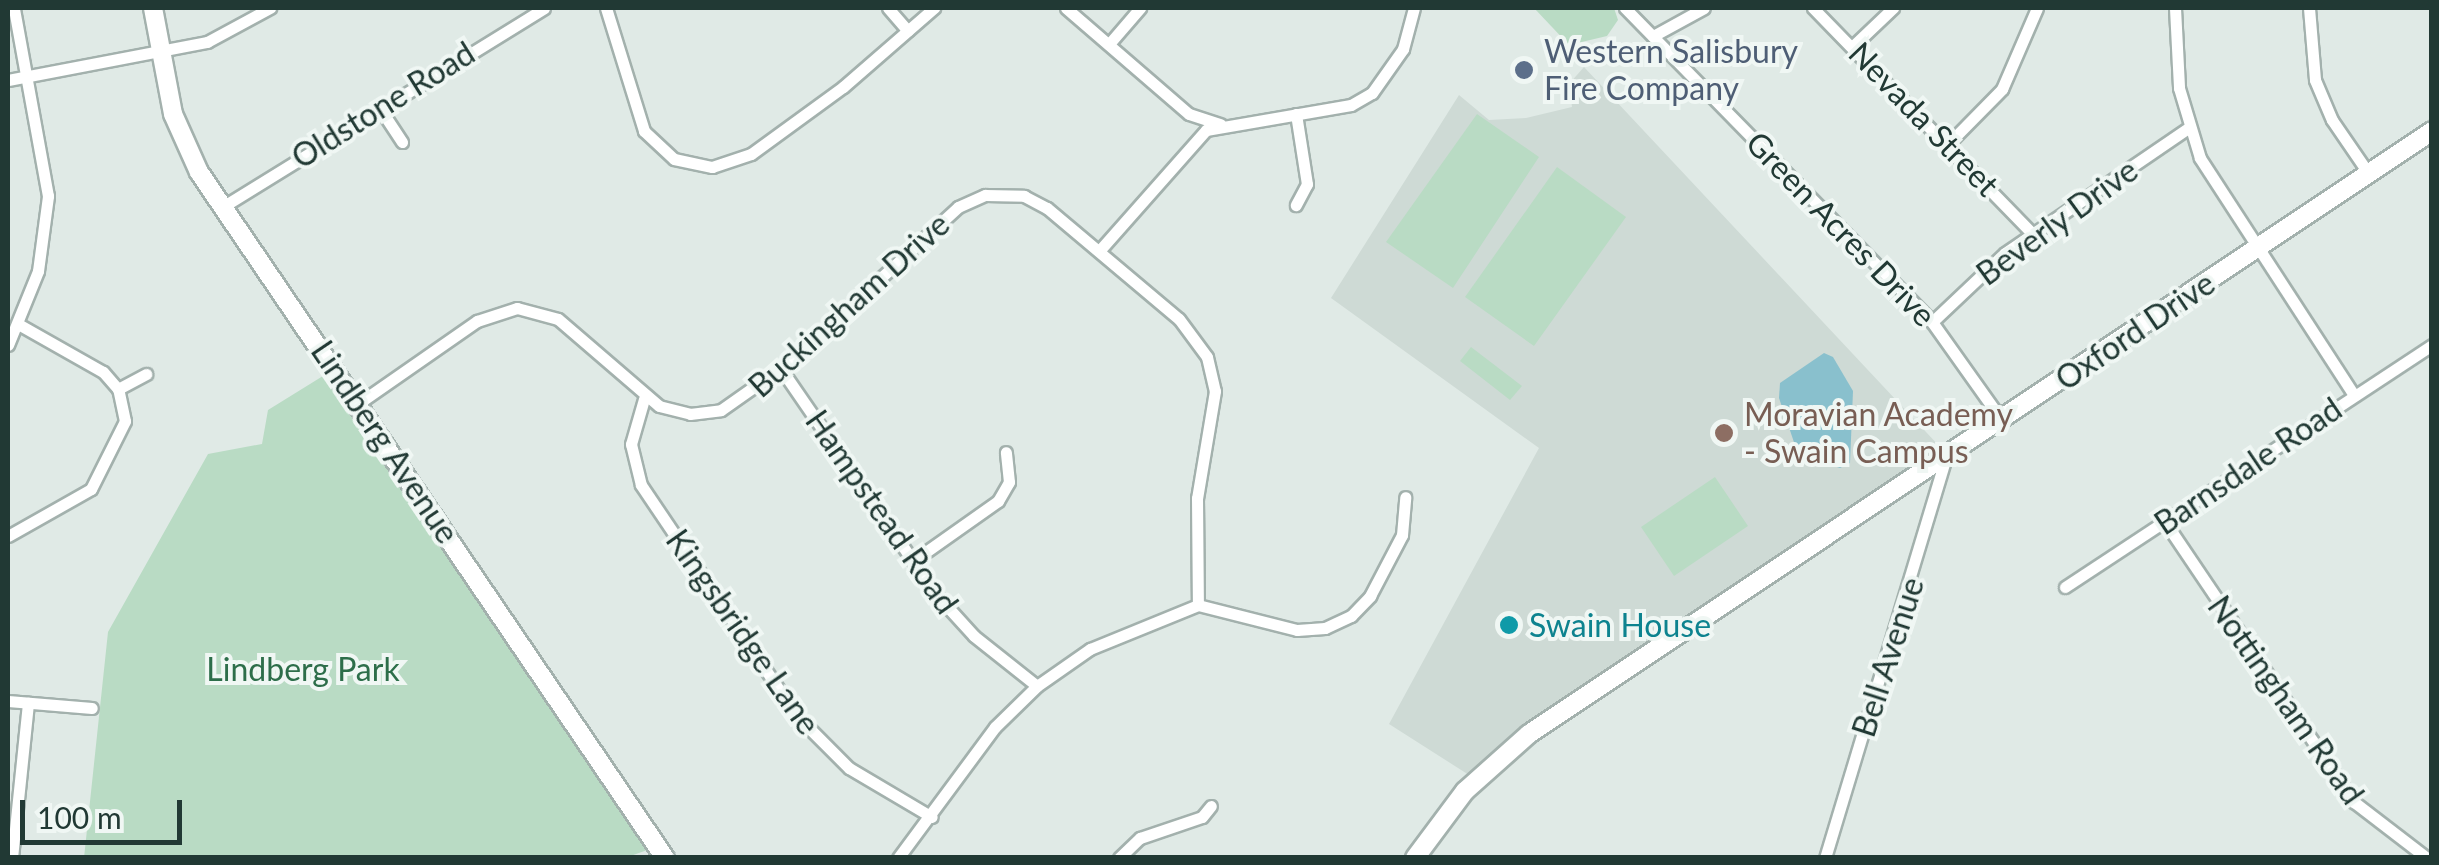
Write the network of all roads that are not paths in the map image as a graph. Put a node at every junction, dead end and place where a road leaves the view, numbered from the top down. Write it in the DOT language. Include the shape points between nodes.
graph roads {
  1 [pos="14,8"];
  2 [pos="152,8"];
  3 [pos="270,8"];
  4 [pos="544,8"];
  5 [pos="606,8"];
  6 [pos="888,8"];
  7 [pos="934,8"];
  8 [pos="1066,8"];
  9 [pos="1140,8"];
  10 [pos="1414,8"];
  11 [pos="1625,8"];
  12 [pos="1704,8"];
  13 [pos="1813,8"];
  14 [pos="1893,8"];
  15 [pos="2037,8"];
  16 [pos="2176,8"];
  17 [pos="2309,8"];
  18 [pos="908,31"];
  19 [pos="1653,36"];
  20 [pos="1109,44"];
  21 [pos="1854,45"];
  22 [pos="161,52"];
  23 [pos="28,76"];
  24 [pos="8,80"];
  25 [pos="379,106"];
  26 [pos="1296,114"];
  27 [pos="1223,124"];
  28 [pos="2188,128"];
  29 [pos="2432,131"];
  30 [pos="402,142"];
  31 [pos="1949,143"];
  32 [pos="2369,174"];
  33 [pos="1296,205"];
  34 [pos="224,206"];
  35 [pos="2033,234"];
  36 [pos="2258,250"];
  37 [pos="1098,251"];
  38 [pos="1932,322"];
  39 [pos="18,324"];
  40 [pos="2432,345"];
  41 [pos="8,346"];
  42 [pos="781,369"];
  43 [pos="146,374"];
  44 [pos="118,389"];
  45 [pos="2354,395"];
  46 [pos="644,399"];
  47 [pos="359,403"];
  48 [pos="2002,419"];
  49 [pos="1006,452"];
  50 [pos="1947,455"];
  51 [pos="1405,497"];
  52 [pos="2165,522"];
  53 [pos="8,536"];
  54 [pos="913,561"];
  55 [pos="2064,587"];
  56 [pos="1198,605"];
  57 [pos="1037,686"];
  58 [pos="8,701"];
  59 [pos="28,703"];
  60 [pos="92,708"];
  61 [pos="1211,806"];
  62 [pos="932,817"];
  63 [pos="12,858"];
  64 [pos="665,858"];
  65 [pos="898,858"];
  66 [pos="1119,858"];
  67 [pos="1415,858"];
  68 [pos="1824,858"];
  69 [pos="2428,858"];
  1 -- 23 [label="street"];
  2 -- 22 [label="main road, Lindberg Avenue"];
  3 -- 22 [label="street" via="222,36"];
  4 -- 25 [label="street, Oldstone Road"];
  5 -- 18 [label="street" via="644,131 663,152 698,166 751,154"];
  6 -- 18 [label="street"];
  7 -- 18 [label="street"];
  8 -- 20 [label="street"];
  9 -- 20 [label="street"];
  10 -- 26 [label="street" via="1403,49 1372,94"];
  11 -- 19 [label="street, Green Acres Drive"];
  12 -- 19 [label="street"];
  13 -- 21 [label="street, Nevada Street"];
  14 -- 21 [label="street"];
  15 -- 31 [label="street" via="2002,90"];
  16 -- 28 [label="street" via="2175,58"];
  17 -- 32 [label="street" via="2315,80 2332,120"];
  19 -- 38 [label="street, Green Acres Drive"];
  20 -- 27 [label="street" via="1189,114"];
  21 -- 31 [label="street, Nevada Street"];
  22 -- 23 [label="street"];
  22 -- 34 [label="main road, Lindberg Avenue" via="181,138"];
  23 -- 24 [label="street"];
  23 -- 39 [label="street" via="48,214 38,270"];
  25 -- 30 [label="street"];
  25 -- 34 [label="street, Oldstone Road"];
  26 -- 27 [label="street"];
  26 -- 33 [label="street" via="1307,184"];
  27 -- 37 [label="street" via="1197,137"];
  28 -- 35 [label="street, Beverly Drive"];
  28 -- 36 [label="street" via="2210,177"];
  29 -- 32 [label="main road, Oxford Drive"];
  31 -- 35 [label="street, Nevada Street"];
  32 -- 36 [label="main road, Oxford Drive"];
  34 -- 47 [label="main road, Lindberg Avenue"];
  35 -- 38 [label="street, Beverly Drive"];
  36 -- 45 [label="street"];
  36 -- 48 [label="main road, Oxford Drive"];
  37 -- 42 [label="street, Buckingham Drive" via="1036,201 1011,194 972,199"];
  37 -- 56 [label="street, Buckingham Drive" via="1189,328 1212,374 1214,408 1196,508"];
  38 -- 48 [label="street, Green Acres Drive"];
  39 -- 41 [label="street"];
  39 -- 44 [label="street" via="103,372"];
  40 -- 45 [label="street, Barnsdale Road"];
  42 -- 46 [label="street, Buckingham Drive" via="721,410 690,414"];
  42 -- 54 [label="street, Hampstead Road"];
  43 -- 44 [label="street"];
  44 -- 53 [label="street" via="123,433 99,480 80,499"];
  45 -- 52 [label="street, Barnsdale Road"];
  46 -- 47 [label="street, Buckingham Drive" via="568,327 546,313 517,308 477,321"];
  46 -- 62 [label="street, Kingsbridge Lane" via="631,444 641,485 796,714 849,768"];
  47 -- 64 [label="main road, Lindberg Avenue"];
  48 -- 50 [label="main road, Oxford Drive"];
  49 -- 54 [label="street" via="1010,473 998,500"];
  50 -- 67 [label="main road, Oxford Drive" via="1529,734 1465,791"];
  50 -- 68 [label="street, Bell Avenue"];
  51 -- 56 [label="street" via="1407,519 1394,550 1370,596 1340,623 1297,630"];
  52 -- 55 [label="street, Barnsdale Road"];
  52 -- 69 [label="street, Nottingham Road" via="2346,793 2386,832"];
  54 -- 57 [label="street, Hampstead Road" via="974,636"];
  56 -- 57 [label="street" via="1110,640"];
  57 -- 62 [label="street" via="985,738"];
  58 -- 59 [label="street"];
  59 -- 60 [label="street"];
  59 -- 63 [label="street"];
  61 -- 66 [label="street" via="1195,821 1140,838"];
  62 -- 65 [label="street"];
}
